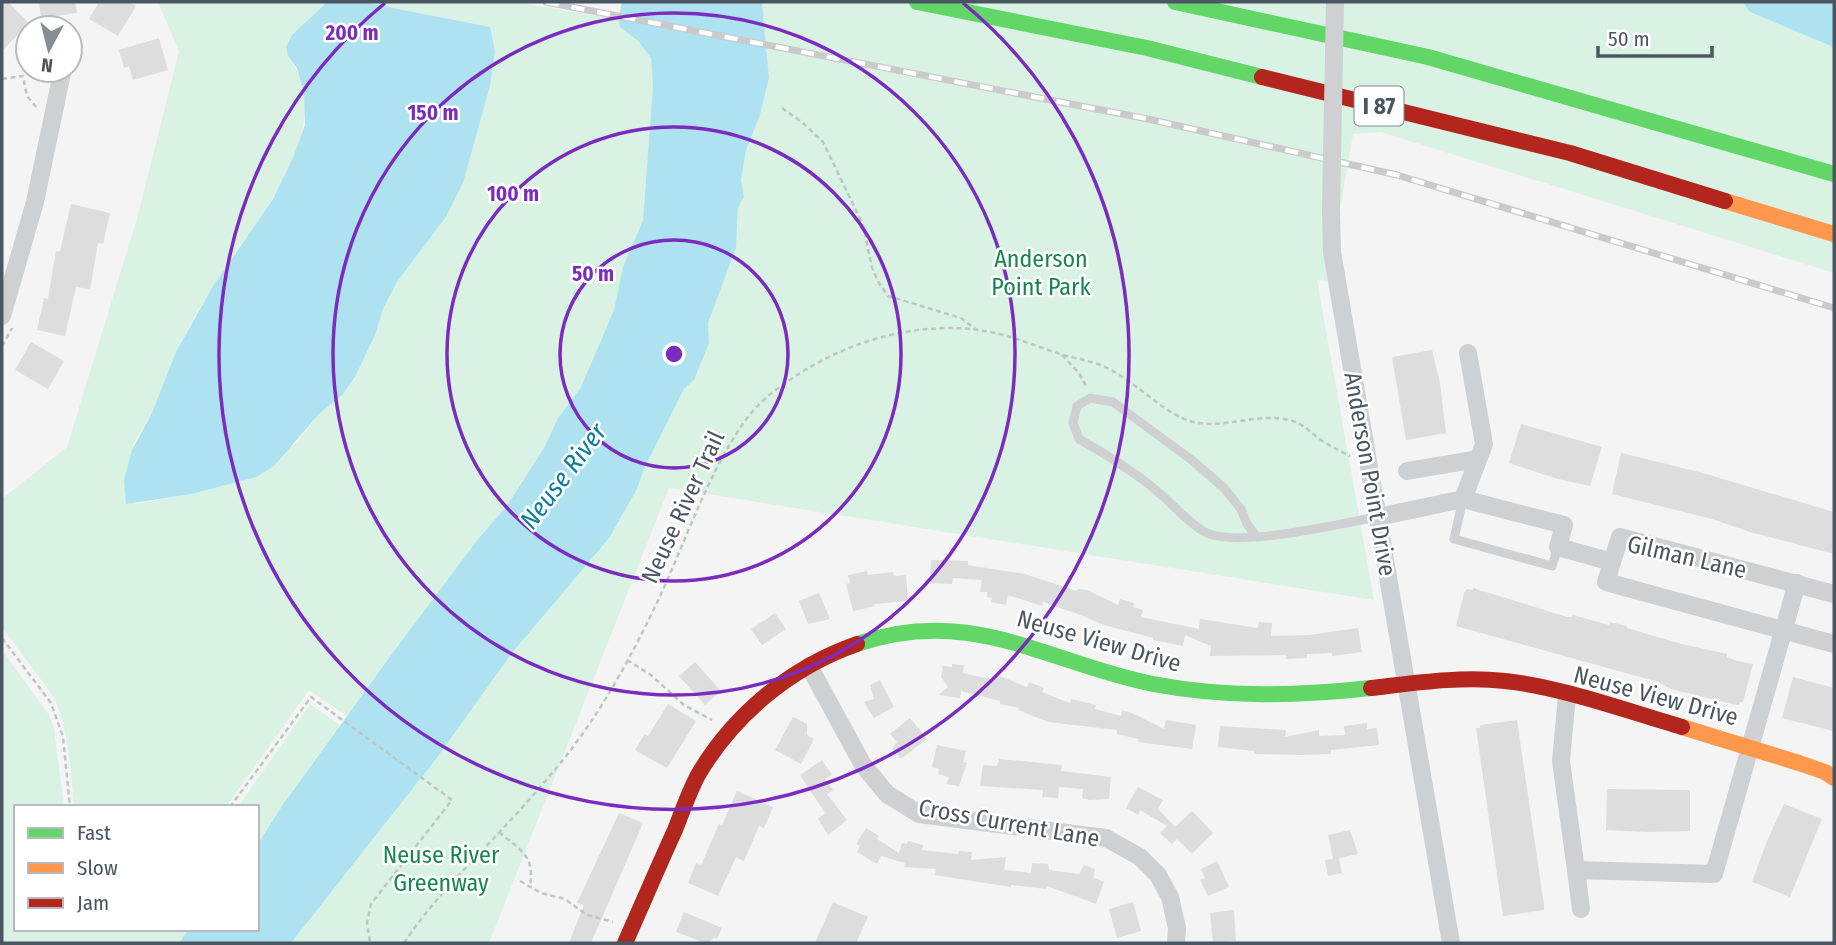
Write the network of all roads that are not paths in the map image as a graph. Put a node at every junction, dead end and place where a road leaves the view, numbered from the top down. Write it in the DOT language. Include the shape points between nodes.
graph roads {
  1 [pos="917,2"];
  2 [pos="1175,2"];
  3 [pos="1335,2"];
  4 [pos="60,84"];
  5 [pos="1834,174"];
  6 [pos="1834,234"];
  7 [pos="7,282"];
  8 [pos="2,316"];
  9 [pos="1468,353"];
  10 [pos="1478,459"];
  11 [pos="1407,471"];
  12 [pos="1463,499"];
  13 [pos="1378,517"];
  14 [pos="1257,537"];
  15 [pos="1558,547"];
  16 [pos="1612,562"];
  17 [pos="1797,583"];
  18 [pos="1834,594"];
  19 [pos="1784,630"];
  20 [pos="1834,644"];
  21 [pos="809,666"];
  22 [pos="1406,684"];
  23 [pos="1567,695"];
  24 [pos="1752,746"];
  25 [pos="1834,778"];
  26 [pos="1576,870"];
  27 [pos="1581,909"];
  28 [pos="625,943"];
  29 [pos="1176,943"];
  30 [pos="1451,943"];
  1 -- 6 [label="main road, I 87" via="1147,48 1570,153"];
  2 -- 5 [label="main road, I 87" via="1427,57"];
  3 -- 13 [label="street, Anderson Point Drive, bridge" via="1332,252"];
  4 -- 7 [label="street" via="35,202"];
  7 -- 8 [label="street"];
  9 -- 10 [label="street" via="1484,444"];
  10 -- 11 [label="street"];
  10 -- 12 [label="street"];
  12 -- 13 [label="street"];
  12 -- 15 [label="street" via="1564,525"];
  12 -- 15 [label="lane" via="1454,539 1552,566"];
  13 -- 14 [label="lane"];
  13 -- 22 [label="street, Anderson Point Drive"];
  14 -- 14 [label="lane" via="1224,488 1113,402 1090,398 1077,406 1073,423 1079,439 1150,485 1205,533"];
  15 -- 16 [label="street, Gilman Lane"];
  16 -- 17 [label="street, Gilman Lane" via="1620,537"];
  16 -- 19 [label="street" via="1606,582"];
  17 -- 18 [label="street, Gilman Lane"];
  17 -- 19 [label="street"];
  19 -- 20 [label="street"];
  19 -- 24 [label="street"];
  21 -- 22 [label="main road, Neuse View Drive" via="865,640 906,632 959,630 1028,644 1137,680 1207,693 1318,694"];
  21 -- 28 [label="main road, Neuse View Drive" via="773,688 714,750 698,776"];
  21 -- 29 [label="street, Cross Current Lane" via="863,765 887,794 919,814 1106,838 1140,857 1158,875 1170,897"];
  22 -- 23 [label="main road, Neuse View Drive" via="1498,680"];
  22 -- 30 [label="street, Anderson Point Drive"];
  23 -- 24 [label="main road, Neuse View Drive"];
  23 -- 26 [label="street" via="1561,761"];
  24 -- 25 [label="main road, Neuse View Drive"];
  24 -- 26 [label="street" via="1714,874"];
  26 -- 27 [label="street"];
}
